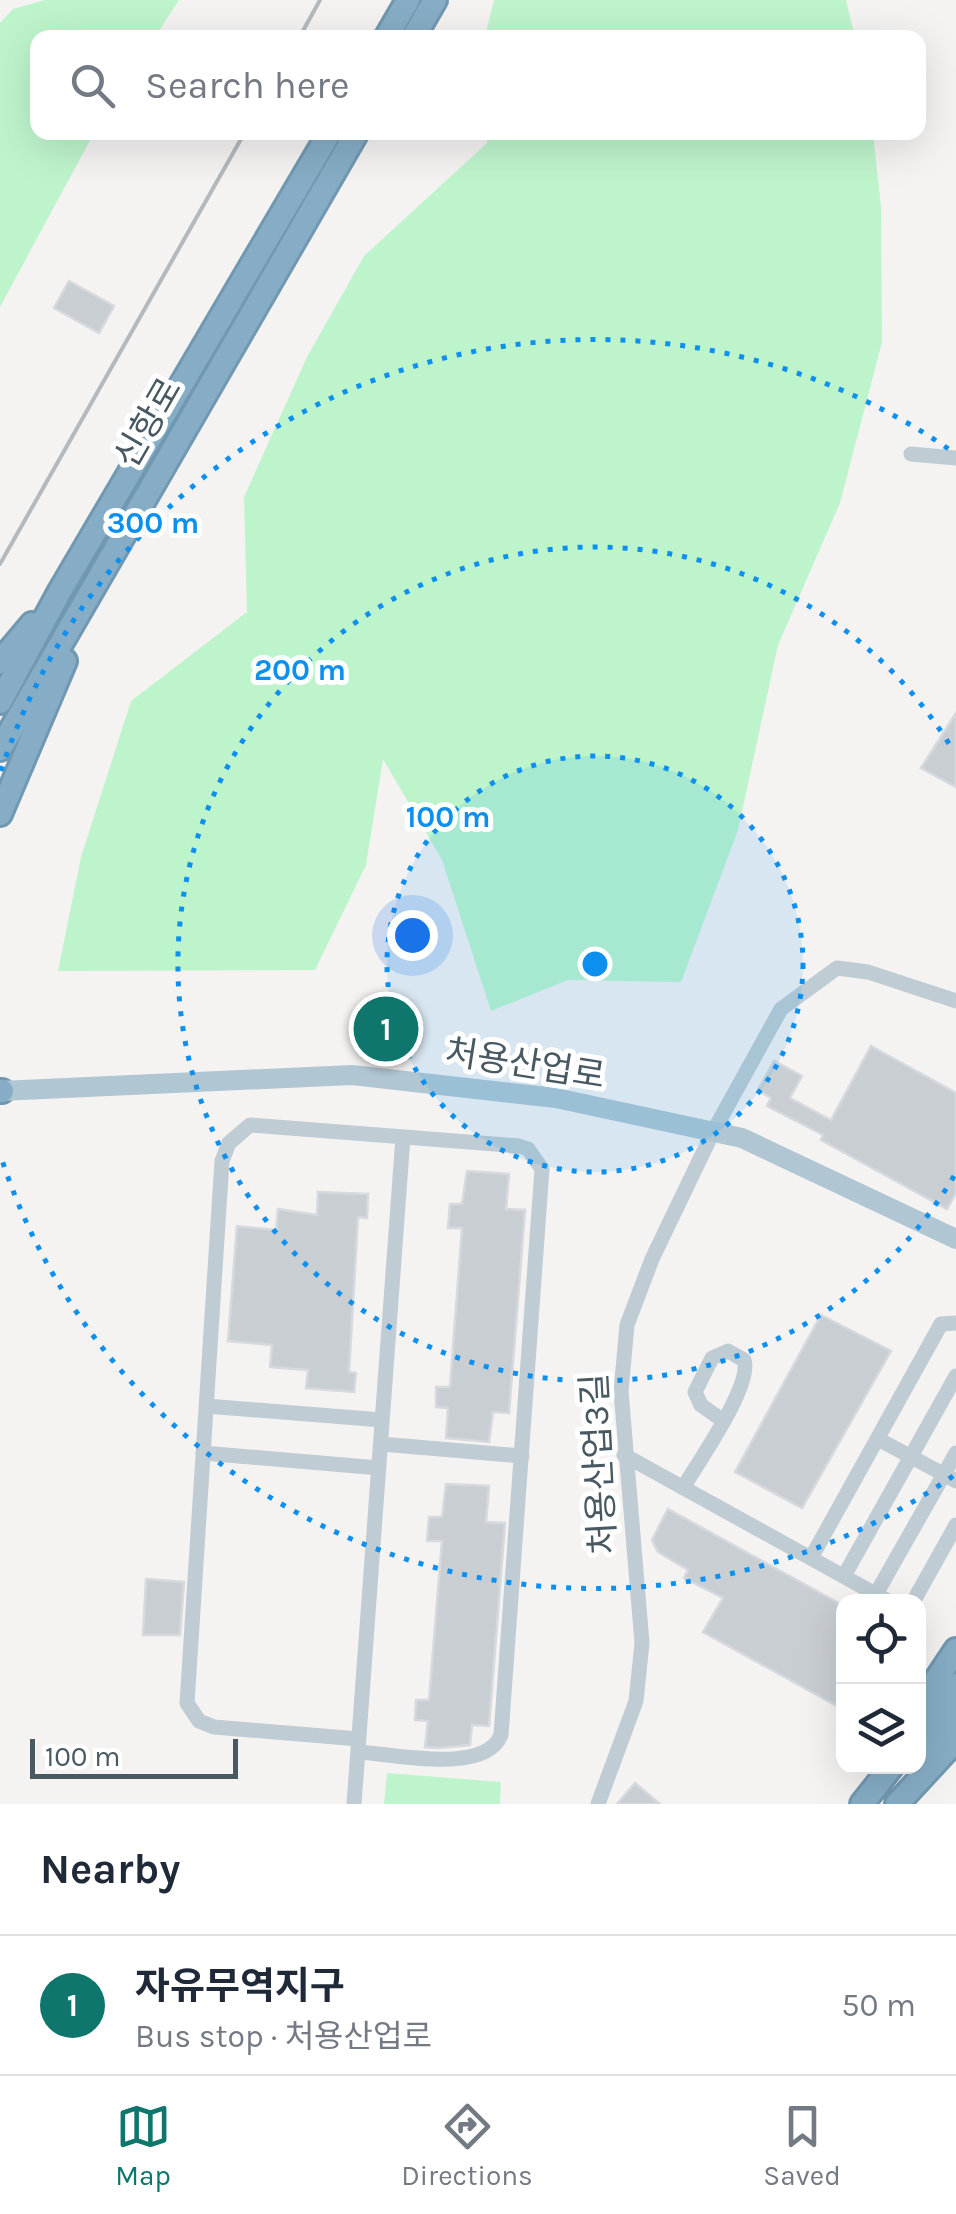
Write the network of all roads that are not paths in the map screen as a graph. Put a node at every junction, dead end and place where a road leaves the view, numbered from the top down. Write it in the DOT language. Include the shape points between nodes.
graph roads {
  1 [pos="408,0"];
  2 [pos="434,0"];
  3 [pos="391,30"];
  4 [pos="417,30"];
  5 [pos="325,140"];
  6 [pos="352,140"];
  7 [pos="911,454"];
  8 [pos="956,458"];
  9 [pos="101,573"];
  10 [pos="60,591"];
  11 [pos="0,662"];
  12 [pos="0,702"];
  13 [pos="0,749"];
  14 [pos="0,814"];
  15 [pos="956,1001"];
  16 [pos="0,1091"];
  17 [pos="714,1132"];
  18 [pos="403,1137"];
  19 [pos="956,1239"];
  20 [pos="956,1323"];
  21 [pos="956,1376"];
  22 [pos="206,1406"];
  23 [pos="382,1420"];
  24 [pos="722,1420"];
  25 [pos="878,1438"];
  26 [pos="380,1444"];
  27 [pos="204,1453"];
  28 [pos="956,1453"];
  29 [pos="522,1456"];
  30 [pos="624,1456"];
  31 [pos="911,1456"];
  32 [pos="379,1468"];
  33 [pos="950,1478"];
  34 [pos="683,1488"];
  35 [pos="956,1525"];
  36 [pos="811,1558"];
  37 [pos="844,1576"];
  38 [pos="876,1594"];
  39 [pos="885,1594"];
  40 [pos="917,1594"];
  41 [pos="956,1650"];
  42 [pos="956,1685"];
  43 [pos="926,1695"];
  44 [pos="956,1714"];
  45 [pos="926,1722"];
  46 [pos="956,1740"];
  47 [pos="359,1746"];
  48 [pos="926,1752"];
  49 [pos="871,1774"];
  50 [pos="886,1774"];
  51 [pos="909,1774"];
  52 [pos="354,1804"];
  53 [pos="598,1804"];
  54 [pos="850,1804"];
  55 [pos="862,1804"];
  56 [pos="885,1804"];
  57 [pos="897,1804"];
  1 -- 3 [label="highway"];
  2 -- 4 [label="highway"];
  5 -- 10 [label="highway, 신항로"];
  6 -- 9 [label="highway, 신항로"];
  7 -- 8 [label="street"];
  9 -- 13 [label="highway, 신항로"];
  9 -- 14 [label="highway"];
  10 -- 11 [label="highway"];
  10 -- 12 [label="highway, 신항로"];
  15 -- 17 [label="street, 처용산업3길" via="837,968 781,1009"];
  16 -- 17 [label="main road, 처용산업로" via="352,1075 556,1098"];
  17 -- 19 [label="main road, 처용산업로" via="824,1174"];
  17 -- 30 [label="street, 처용산업3길" via="627,1325 620,1390"];
  18 -- 22 [label="street" via="250,1125 229,1143 222,1161"];
  18 -- 23 [label="street"];
  18 -- 29 [label="street" via="519,1146 542,1169"];
  20 -- 25 [label="street" via="941,1324"];
  21 -- 31 [label="street"];
  22 -- 23 [label="street"];
  22 -- 27 [label="street"];
  23 -- 26 [label="street"];
  24 -- 34 [label="street"];
  25 -- 31 [label="street"];
  25 -- 36 [label="street"];
  26 -- 29 [label="street"];
  26 -- 32 [label="street"];
  27 -- 32 [label="street"];
  27 -- 47 [label="street" via="191,1712 199,1721 232,1730"];
  28 -- 33 [label="street"];
  29 -- 47 [label="street" via="497,1744 471,1760"];
  30 -- 34 [label="street"];
  30 -- 53 [label="street, 처용산업3길" via="642,1643 636,1700"];
  31 -- 33 [label="street"];
  31 -- 37 [label="street"];
  32 -- 47 [label="street"];
  33 -- 39 [label="street"];
  34 -- 36 [label="street"];
  35 -- 40 [label="street"];
  36 -- 37 [label="street"];
  37 -- 38 [label="street"];
  41 -- 43 [label="highway"];
  42 -- 45 [label="highway"];
  44 -- 48 [label="highway"];
  46 -- 57 [label="highway"];
  47 -- 52 [label="street"];
  49 -- 54 [label="highway"];
  50 -- 55 [label="highway"];
  51 -- 56 [label="highway"];
}
